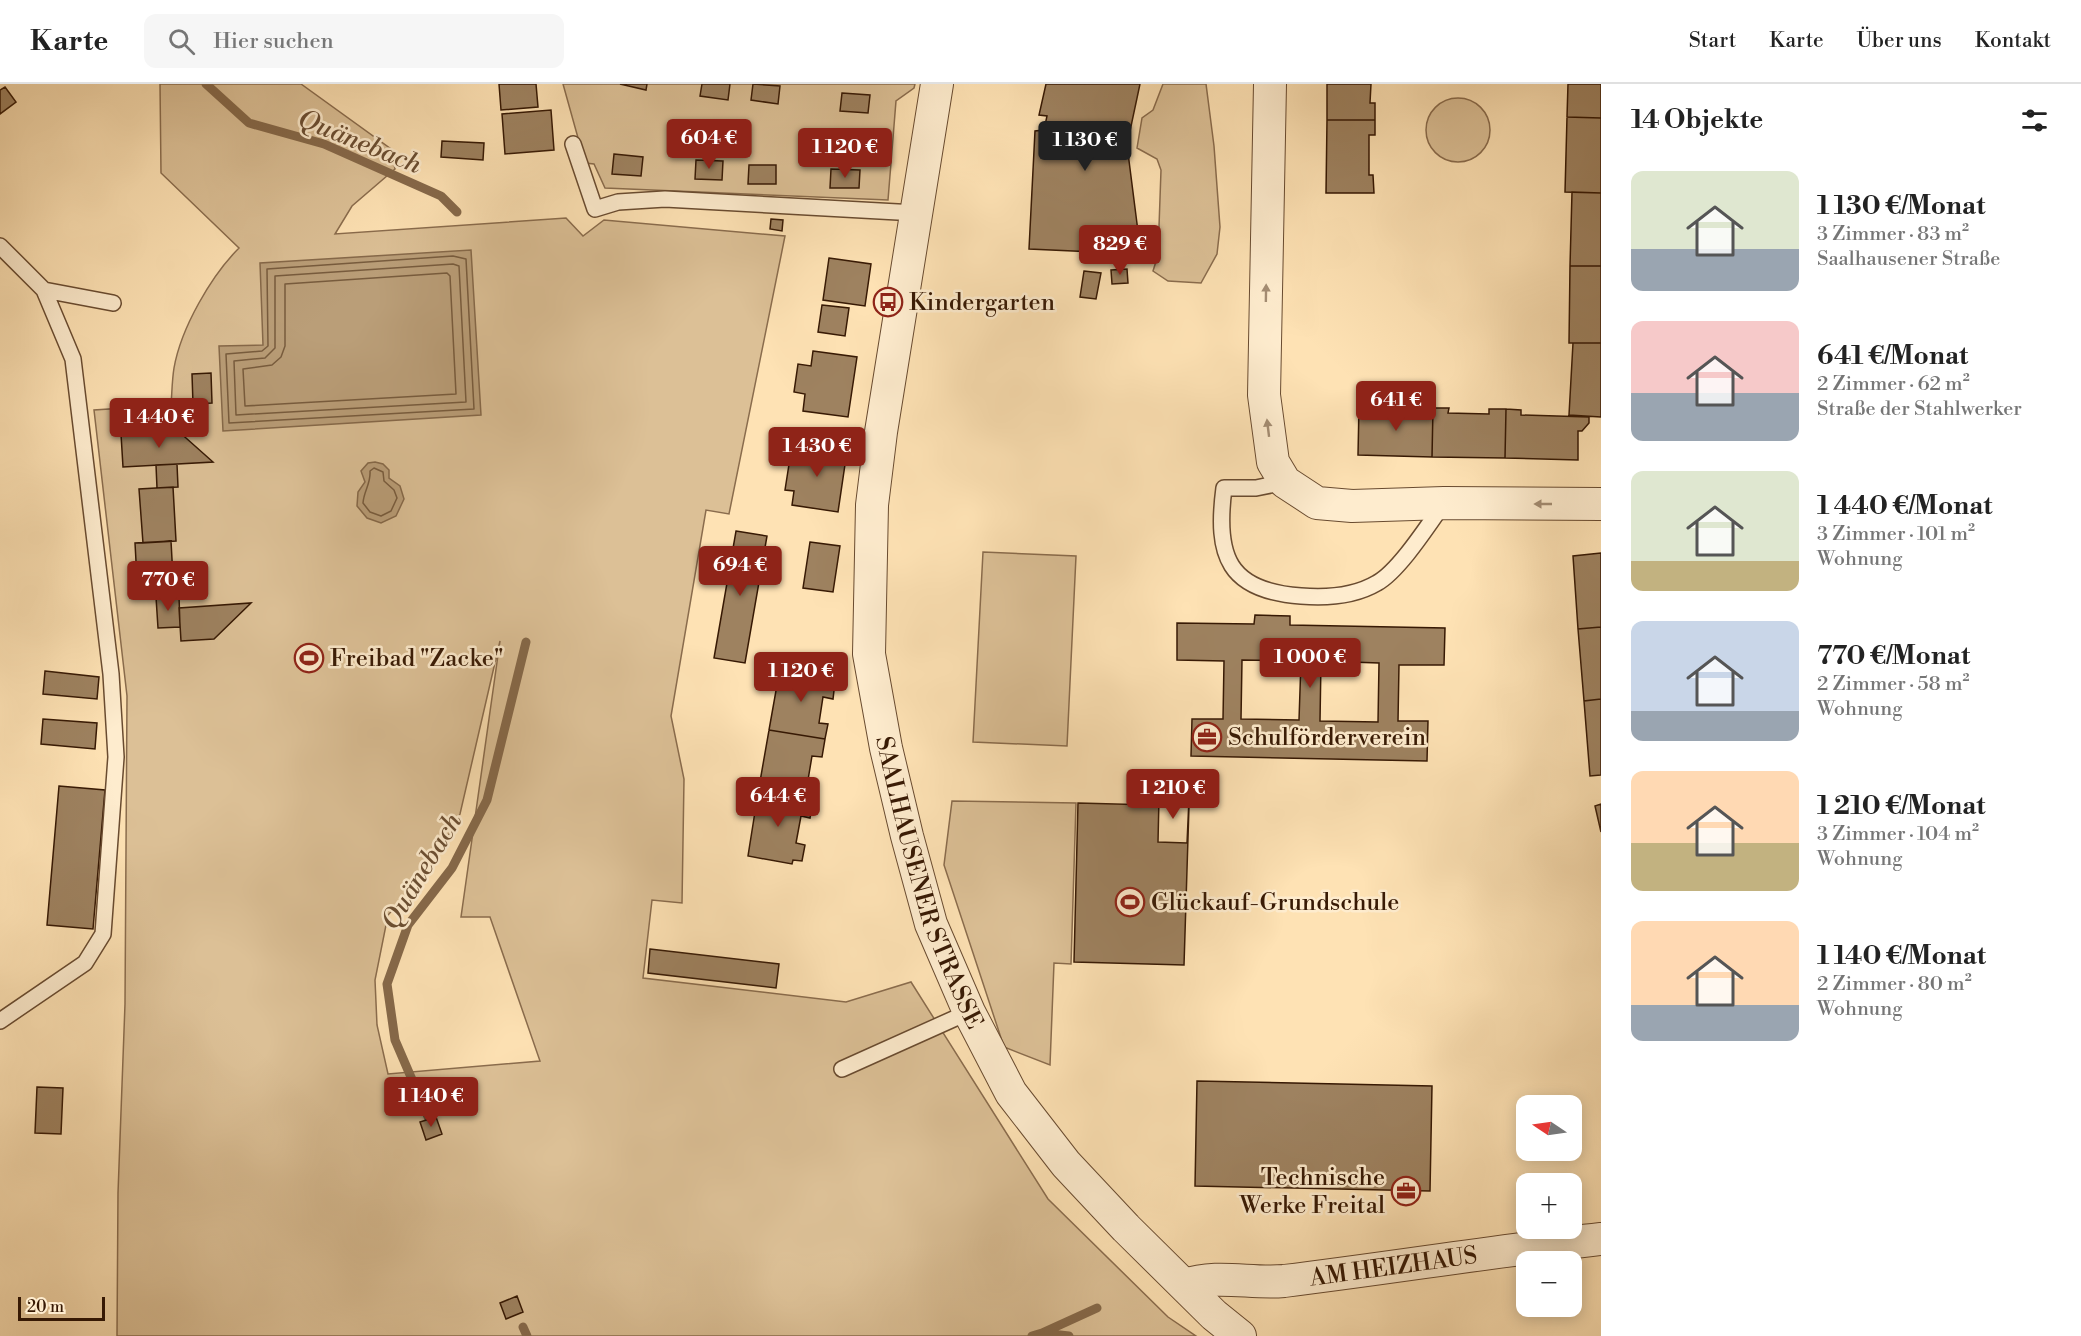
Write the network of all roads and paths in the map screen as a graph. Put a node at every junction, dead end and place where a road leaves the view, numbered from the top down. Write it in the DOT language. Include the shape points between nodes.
graph roads {
  1 [pos="937,84"];
  2 [pos="1270,84"];
  3 [pos="573,144"];
  4 [pos="916,213"];
  5 [pos="0,246"];
  6 [pos="44,290"];
  7 [pos="113,303"];
  8 [pos="1285,482"];
  9 [pos="1444,502"];
  10 [pos="1601,504"];
  11 [pos="969,1012"];
  12 [pos="0,1021"];
  13 [pos="842,1069"];
  14 [pos="1601,1239"];
  15 [pos="1185,1285"];
  16 [pos="1240,1336"];
  1 -- 4 [label="street, SAALHAUSENER STRASSE"];
  8 -- 2 [label="street, one-way" via="1273,462 1264,395"];
  3 -- 4 [label="lane" via="595,209 618,202 665,199"];
  4 -- 11 [label="street, SAALHAUSENER STRASSE" via="872,505 869,654 889,759 931,924"];
  5 -- 6 [label="lane"];
  6 -- 7 [label="lane"];
  6 -- 12 [label="lane" via="73,358 77,383 111,674 116,757 103,934 85,963"];
  8 -- 9 [label="street" via="1317,503 1363,506"];
  8 -- 9 [label="lane" via="1256,488 1224,488 1221,513 1222,537 1230,564 1250,586 1272,594 1321,598 1352,593 1378,583 1415,544"];
  10 -- 9 [label="street, one-way"];
  11 -- 13 [label="lane"];
  11 -- 15 [label="street, SAALHAUSENER STRASSE" via="1011,1093 1066,1164"];
  14 -- 15 [label="street, AM HEIZHAUS" via="1280,1281 1200,1280"];
  15 -- 16 [label="street, SAALHAUSENER STRASSE"];
}
